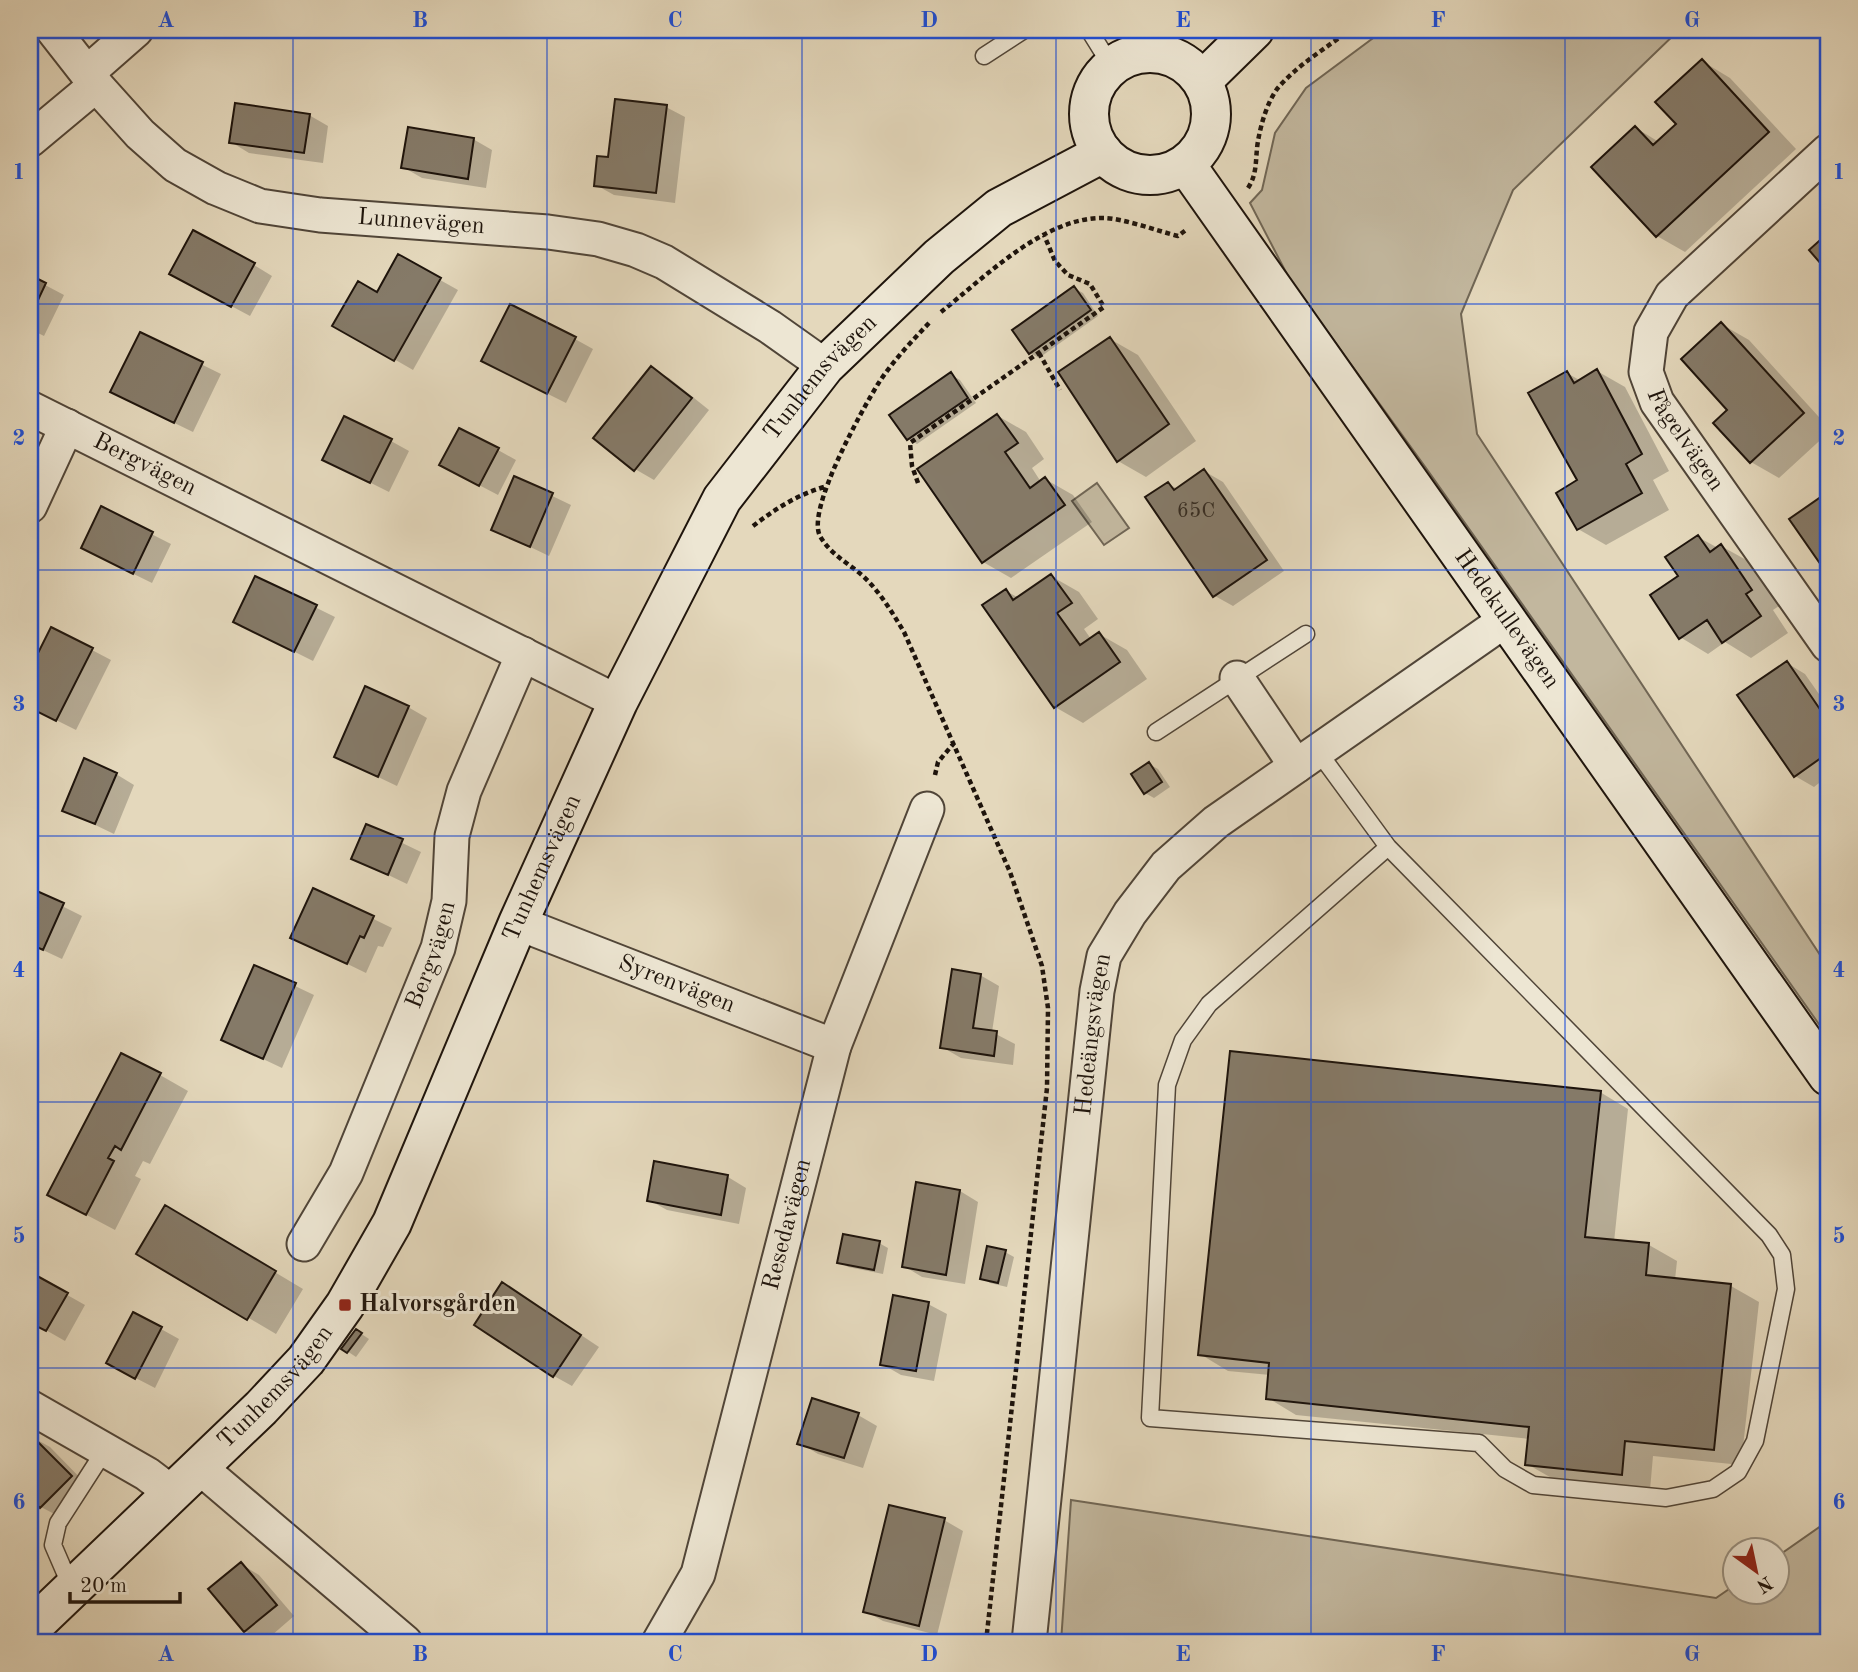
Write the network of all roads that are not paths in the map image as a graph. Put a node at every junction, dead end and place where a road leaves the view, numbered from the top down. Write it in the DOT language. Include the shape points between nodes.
graph roads {
  1 [pos="54,30"];
  2 [pos="136,30"];
  3 [pos="1024,30"];
  4 [pos="1089,30"];
  5 [pos="1254,30"];
  6 [pos="984,56"];
  7 [pos="1112,66"];
  8 [pos="91,79"];
  9 [pos="1202,82"];
  10 [pos="30,140"];
  11 [pos="1828,151"];
  12 [pos="1103,153"];
  13 [pos="1186,165"];
  14 [pos="825,366"];
  15 [pos="30,408"];
  16 [pos="66,426"];
  17 [pos="30,506"];
  18 [pos="1507,619"];
  19 [pos="1306,634"];
  20 [pos="1828,645"];
  21 [pos="523,654"];
  22 [pos="1237,678"];
  23 [pos="618,702"];
  24 [pos="1156,732"];
  25 [pos="1306,758"];
  26 [pos="927,809"];
  27 [pos="1388,847"];
  28 [pos="518,923"];
  29 [pos="834,1046"];
  30 [pos="1828,1076"];
  31 [pos="304,1244"];
  32 [pos="30,1408"];
  33 [pos="105,1450"];
  34 [pos="198,1466"];
  35 [pos="172,1493"];
  36 [pos="72,1588"];
  37 [pos="30,1629"];
  38 [pos="405,1642"];
  39 [pos="659,1642"];
  40 [pos="1028,1642"];
  1 -- 8 [label="street, Lunnevägen"];
  2 -- 8 [label="street"];
  3 -- 6 [label="lane"];
  4 -- 7 [label="lane"];
  5 -- 9 [label="street"];
  7 -- 9 [label="street" via="1140,54 1161,54 1180,61"];
  7 -- 12 [label="street" via="1091,98 1093,136"];
  8 -- 10 [label="street"];
  8 -- 14 [label="street, Lunnevägen" via="174,165 260,206 320,215 548,232 611,242 664,262"];
  9 -- 13 [label="street" via="1211,104 1211,127 1202,148"];
  11 -- 20 [label="street, Fågelvägen" via="1672,295 1651,332 1646,372 1657,402"];
  12 -- 13 [label="street" via="1121,168 1142,175 1165,174"];
  12 -- 14 [label="street, Tunhemsvägen" via="999,208 939,257"];
  13 -- 18 [label="street, Hedekullevägen"];
  14 -- 23 [label="street, Tunhemsvägen" via="722,499"];
  15 -- 16 [label="street, Bergvägen"];
  16 -- 17 [label="street"];
  16 -- 21 [label="street, Bergvägen"];
  18 -- 25 [label="street, Hedeängsvägen"];
  18 -- 30 [label="street, Hedekullevägen"];
  19 -- 22 [label="lane"];
  21 -- 23 [label="street, Bergvägen"];
  21 -- 31 [label="street, Bergvägen" via="464,791 452,836 449,901 438,948 346,1173"];
  22 -- 24 [label="lane"];
  22 -- 25 [label="street"];
  23 -- 28 [label="street, Tunhemsvägen"];
  25 -- 27 [label="lane"];
  25 -- 40 [label="street, Hedeängsvägen" via="1216,822 1166,866 1104,956"];
  26 -- 29 [label="street, Resedavägen"];
  27 -- 27 [label="lane" via="1769,1235 1782,1255 1786,1289 1755,1441 1738,1472 1713,1489 1666,1498 1533,1485 1505,1469 1479,1443 1150,1418 1167,1085 1183,1040 1209,1004"];
  28 -- 29 [label="street, Syrenvägen"];
  28 -- 34 [label="street, Tunhemsvägen" via="392,1223 345,1306 306,1360"];
  29 -- 39 [label="street, Resedavägen" via="698,1574"];
  32 -- 33 [label="street"];
  33 -- 35 [label="street"];
  33 -- 36 [label="lane" via="58,1523 52,1545"];
  34 -- 35 [label="street, Tunhemsvägen"];
  34 -- 38 [label="street"];
  35 -- 36 [label="street, Tunhemsvägen"];
  36 -- 37 [label="street, Tunhemsvägen"];
}
